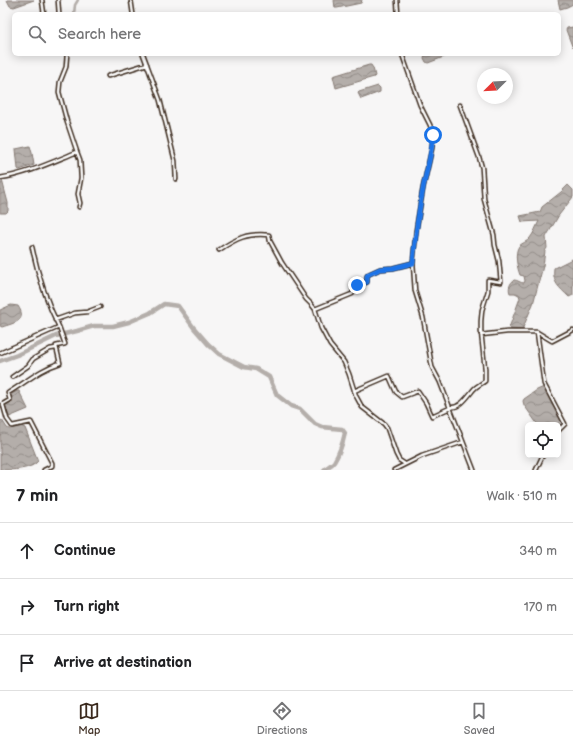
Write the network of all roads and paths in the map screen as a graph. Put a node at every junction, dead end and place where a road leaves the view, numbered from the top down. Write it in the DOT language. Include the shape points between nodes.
graph roads {
  1 [pos="42,0"];
  2 [pos="58,0"];
  3 [pos="131,0"];
  4 [pos="397,0"];
  5 [pos="44,12"];
  6 [pos="59,12"];
  7 [pos="133,12"];
  8 [pos="398,12"];
  9 [pos="67,56"];
  10 [pos="144,56"];
  11 [pos="403,56"];
  12 [pos="147,64"];
  13 [pos="108,76"];
  14 [pos="460,105"];
  15 [pos="77,152"];
  16 [pos="0,178"];
  17 [pos="176,179"];
  18 [pos="79,207"];
  19 [pos="32,246"];
  20 [pos="219,250"];
  21 [pos="413,263"];
  22 [pos="100,307"];
  23 [pos="315,309"];
  24 [pos="55,320"];
  25 [pos="59,327"];
  26 [pos="573,330"];
  27 [pos="537,332"];
  28 [pos="481,335"];
  29 [pos="56,348"];
  30 [pos="0,353"];
  31 [pos="12,377"];
  32 [pos="354,391"];
  33 [pos="450,408"];
  34 [pos="561,428"];
  35 [pos="463,442"];
  36 [pos="541,458"];
  37 [pos="405,464"];
  38 [pos="44,470"];
  39 [pos="394,470"];
  40 [pos="474,470"];
  41 [pos="536,470"];
  1 -- 5 [label="street"];
  2 -- 6 [label="street"];
  3 -- 7 [label="street"];
  4 -- 8 [label="street"];
  9 -- 15 [label="street" via="59,92"];
  10 -- 12 [label="street"];
  11 -- 21 [label="street" via="433,135"];
  12 -- 13 [label="street"];
  12 -- 17 [label="street" via="160,100 175,161"];
  14 -- 28 [label="street" via="482,168 484,199 494,235 501,282 488,280 488,291 482,310"];
  15 -- 16 [label="street" via="40,167"];
  15 -- 18 [label="street" via="81,178"];
  19 -- 24 [label="street" via="41,284"];
  20 -- 23 [label="street" via="230,242 250,234 269,235 295,284"];
  21 -- 23 [label="street" via="380,269 369,274 367,282 354,286 352,294"];
  21 -- 33 [label="street" via="415,292 423,317 432,367"];
  22 -- 24 [label="street"];
  23 -- 32 [label="street" via="330,345 348,369"];
  24 -- 25 [label="street"];
  25 -- 29 [label="street" via="65,344"];
  25 -- 30 [label="street"];
  26 -- 27 [label="street" via="552,341"];
  27 -- 28 [label="street"];
  27 -- 34 [label="street" via="544,384 565,424"];
  28 -- 33 [label="street" via="485,382 462,403"];
  29 -- 31 [label="street" via="33,359 28,366"];
  29 -- 38 [label="street" via="60,363 37,373 8,393 10,400 3,404 12,426 30,422 52,463 52,466"];
  32 -- 33 [label="street" via="389,376 396,392 402,397 418,391 432,416"];
  32 -- 37 [label="street" via="362,407 387,428 399,460"];
  33 -- 35 [label="street"];
  35 -- 37 [label="street"];
  35 -- 40 [label="street"];
  36 -- 41 [label="street"];
  37 -- 39 [label="street"];
}
